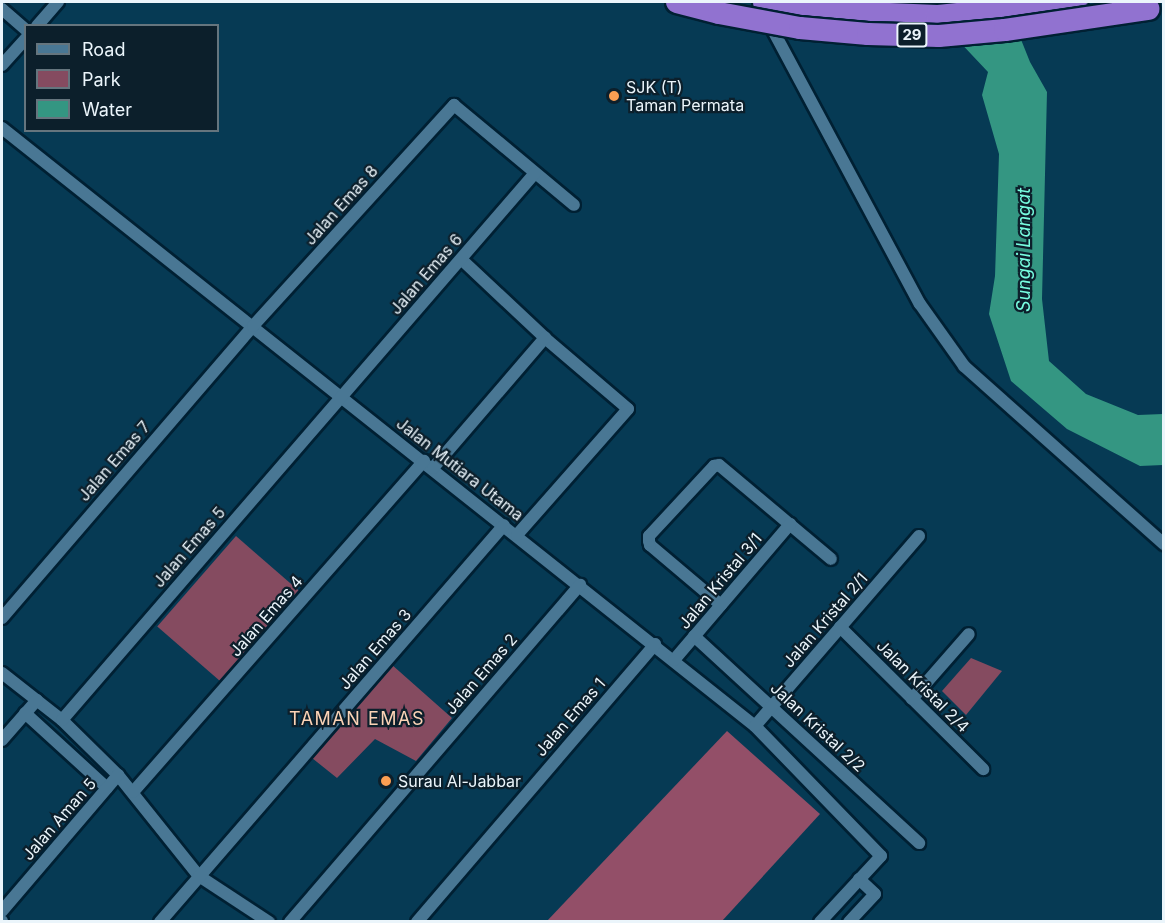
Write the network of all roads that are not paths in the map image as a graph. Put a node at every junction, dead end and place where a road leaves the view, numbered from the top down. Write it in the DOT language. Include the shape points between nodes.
graph roads {
  1 [pos="58,2"];
  2 [pos="677,2"];
  3 [pos="758,2"];
  4 [pos="764,2"];
  5 [pos="1076,2"];
  6 [pos="1156,8"];
  7 [pos="2,9"];
  8 [pos="39,24"];
  9 [pos="24,28"];
  10 [pos="24,40"];
  11 [pos="2,65"];
  12 [pos="2,128"];
  13 [pos="535,173"];
  14 [pos="574,205"];
  15 [pos="461,259"];
  16 [pos="252,326"];
  17 [pos="545,338"];
  18 [pos="343,397"];
  19 [pos="428,465"];
  20 [pos="790,524"];
  21 [pos="504,525"];
  22 [pos="518,535"];
  23 [pos="919,536"];
  24 [pos="1164,544"];
  25 [pos="831,559"];
  26 [pos="580,585"];
  27 [pos="721,605"];
  28 [pos="2,618"];
  29 [pos="840,627"];
  30 [pos="969,634"];
  31 [pos="694,636"];
  32 [pos="655,644"];
  33 [pos="674,660"];
  34 [pos="2,673"];
  35 [pos="912,699"];
  36 [pos="36,700"];
  37 [pos="772,706"];
  38 [pos="25,713"];
  39 [pos="62,720"];
  40 [pos="6,726"];
  41 [pos="755,726"];
  42 [pos="2,740"];
  43 [pos="983,769"];
  44 [pos="118,775"];
  45 [pos="107,788"];
  46 [pos="133,792"];
  47 [pos="919,843"];
  48 [pos="199,876"];
  49 [pos="859,879"];
  50 [pos="2,911"];
  51 [pos="159,921"];
  52 [pos="269,921"];
  53 [pos="290,921"];
  54 [pos="417,921"];
  55 [pos="820,921"];
  56 [pos="849,921"];
  1 -- 8 [label="street"];
  2 -- 6 [label="highway, 29, bridge" via="719,14 800,28 915,35 1005,30"];
  3 -- 24 [label="street" via="920,304 964,366"];
  4 -- 5 [label="highway, 29" via="818,11 937,16"];
  7 -- 9 [label="street"];
  10 -- 11 [label="street"];
  12 -- 16 [label="street, Jalan Mutiara Utama"];
  13 -- 14 [label="street"];
  13 -- 15 [label="street, Jalan Emas 6"];
  13 -- 16 [label="street, Jalan Emas 8" via="454,105"];
  15 -- 17 [label="street"];
  15 -- 18 [label="street, Jalan Emas 6"];
  16 -- 18 [label="street, Jalan Mutiara Utama"];
  16 -- 28 [label="street, Jalan Emas 7"];
  17 -- 19 [label="street, Jalan Emas 4"];
  17 -- 22 [label="street" via="628,409"];
  18 -- 19 [label="street, Jalan Mutiara Utama"];
  18 -- 39 [label="street, Jalan Emas 5"];
  19 -- 21 [label="street, Jalan Mutiara Utama"];
  19 -- 46 [label="street, Jalan Emas 4"];
  20 -- 25 [label="street"];
  20 -- 27 [label="street, Jalan Kristal 3/1"];
  20 -- 27 [label="street" via="718,465 710,467 649,536 650,545"];
  21 -- 22 [label="street, Jalan Mutiara Utama"];
  21 -- 48 [label="street, Jalan Emas 3"];
  22 -- 26 [label="street, Jalan Mutiara Utama"];
  23 -- 29 [label="street, Jalan Kristal 2/1"];
  26 -- 32 [label="street, Jalan Mutiara Utama"];
  26 -- 53 [label="street, Jalan Emas 2"];
  27 -- 31 [label="street, Jalan Kristal 3/1"];
  29 -- 35 [label="street, Jalan Kristal 2/4"];
  29 -- 37 [label="street, Jalan Kristal 2/1"];
  30 -- 35 [label="street"];
  31 -- 33 [label="street, Jalan Kristal 3/1"];
  31 -- 37 [label="street, Jalan Kristal 2/2"];
  32 -- 33 [label="street, Jalan Mutiara Utama"];
  32 -- 54 [label="street, Jalan Emas 1"];
  33 -- 41 [label="street, Jalan Mutiara Utama"];
  34 -- 36 [label="street"];
  35 -- 43 [label="street, Jalan Kristal 2/4"];
  36 -- 38 [label="street"];
  36 -- 39 [label="street"];
  37 -- 41 [label="street, Jalan Kristal 2/1"];
  37 -- 47 [label="street, Jalan Kristal 2/2"];
  38 -- 40 [label="street"];
  38 -- 45 [label="street"];
  39 -- 44 [label="street"];
  40 -- 42 [label="street"];
  41 -- 49 [label="street, Jalan Mutiara Utama" via="881,856"];
  44 -- 45 [label="street, Jalan Aman 5"];
  44 -- 46 [label="street"];
  45 -- 50 [label="street, Jalan Aman 5"];
  46 -- 48 [label="street"];
  48 -- 51 [label="street"];
  48 -- 52 [label="street"];
  49 -- 55 [label="street"];
  49 -- 56 [label="street" via="875,894"];
}
